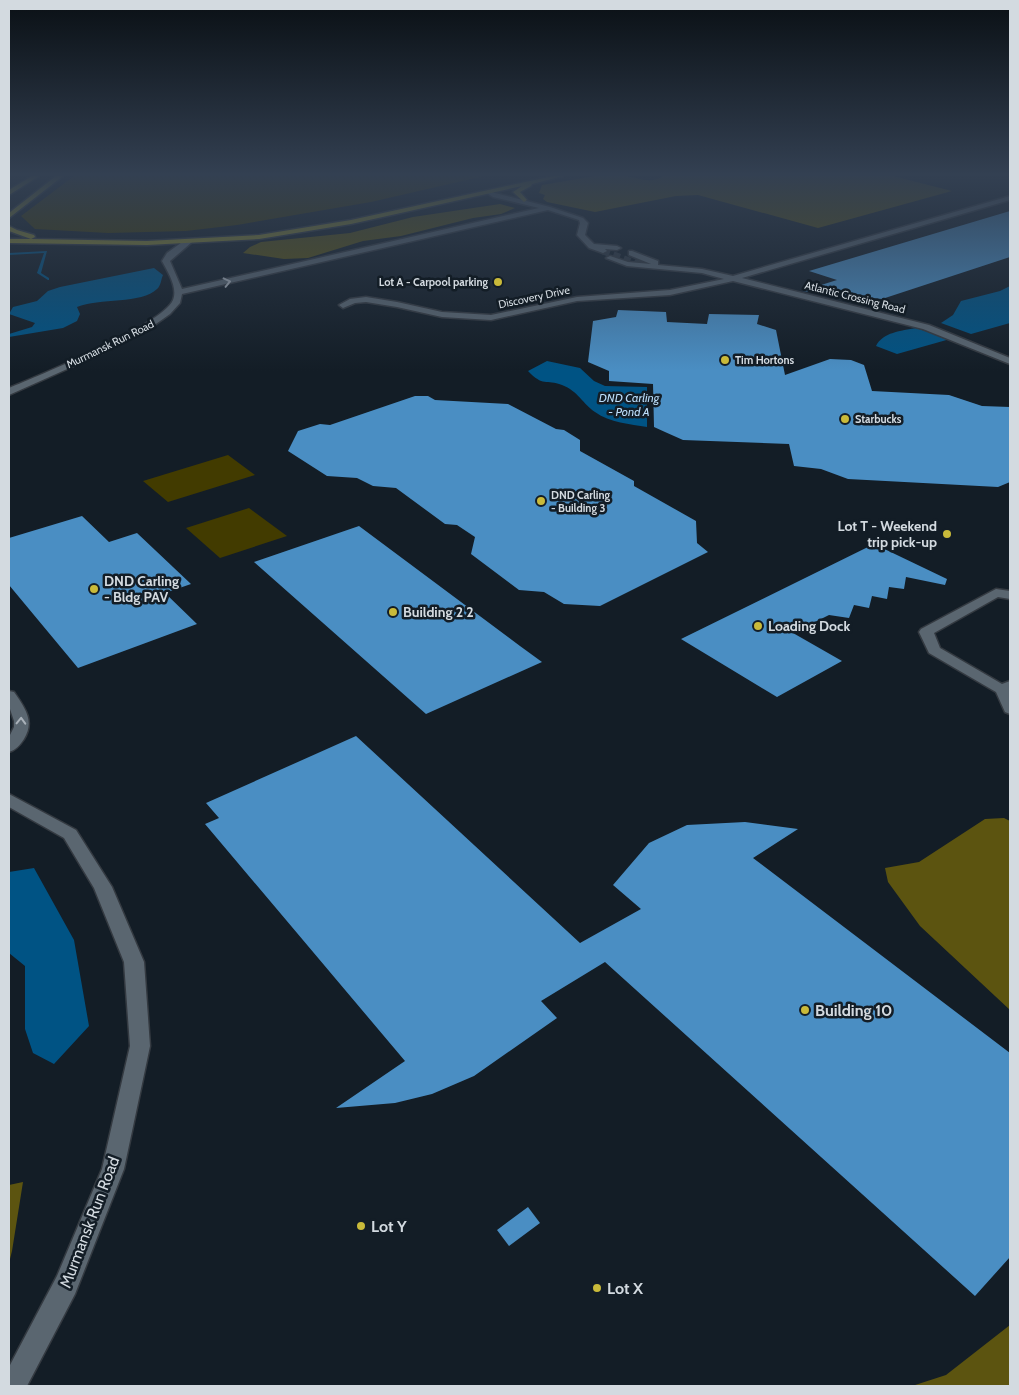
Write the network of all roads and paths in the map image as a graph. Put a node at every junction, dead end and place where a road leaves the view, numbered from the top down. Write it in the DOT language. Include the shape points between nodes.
graph roads {
  1 [pos="13,241"];
  2 [pos="72,241"];
  3 [pos="195,241"];
  4 [pos="204,241"];
  5 [pos="403,241"];
  6 [pos="591,241"];
  7 [pos="862,241"];
  8 [pos="188,242"];
  9 [pos="90,243"];
  10 [pos="9,247"];
  11 [pos="604,250"];
  12 [pos="629,254"];
  13 [pos="610,258"];
  14 [pos="660,267"];
  15 [pos="732,279"];
  16 [pos="180,292"];
  17 [pos="427,303"];
  18 [pos="343,305"];
  19 [pos="414,308"];
  20 [pos="1010,361"];
  21 [pos="9,392"];
  22 [pos="1010,595"];
  23 [pos="1007,688"];
  24 [pos="9,695"];
  25 [pos="1010,709"];
  26 [pos="9,747"];
  27 [pos="9,800"];
  28 [pos="14,1386"];
  1 -- 9 [label="main road"];
  2 -- 9 [label="main road"];
  3 -- 8 [label="main road"];
  4 -- 8 [label="main road"];
  16 -- 5 [label="street, one-way"];
  6 -- 11 [label="street"];
  7 -- 15 [label="street, Discovery Drive"];
  8 -- 9 [label="main road"];
  8 -- 16 [label="street" via="166,261"];
  9 -- 10 [label="main road"];
  12 -- 14 [label="street"];
  13 -- 14 [label="street" via="627,264"];
  14 -- 15 [label="street" via="702,271"];
  15 -- 19 [label="street, Discovery Drive" via="663,293 571,300 501,316 449,316"];
  15 -- 20 [label="street, Atlantic Crossing Road" via="776,295 926,327"];
  16 -- 21 [label="street, Murmansk Run Road" via="175,306 154,323"];
  17 -- 19 [label="street"];
  18 -- 19 [label="street, Discovery Drive" via="362,300"];
  22 -- 23 [label="street" via="996,593 926,632 934,650"];
  23 -- 25 [label="street"];
  26 -- 24 [label="street, one-way" via="23,723 22,713"];
  27 -- 28 [label="street, Murmansk Run Road" via="70,834 103,887 134,962 140,1046 113,1169 66,1285"];
}
